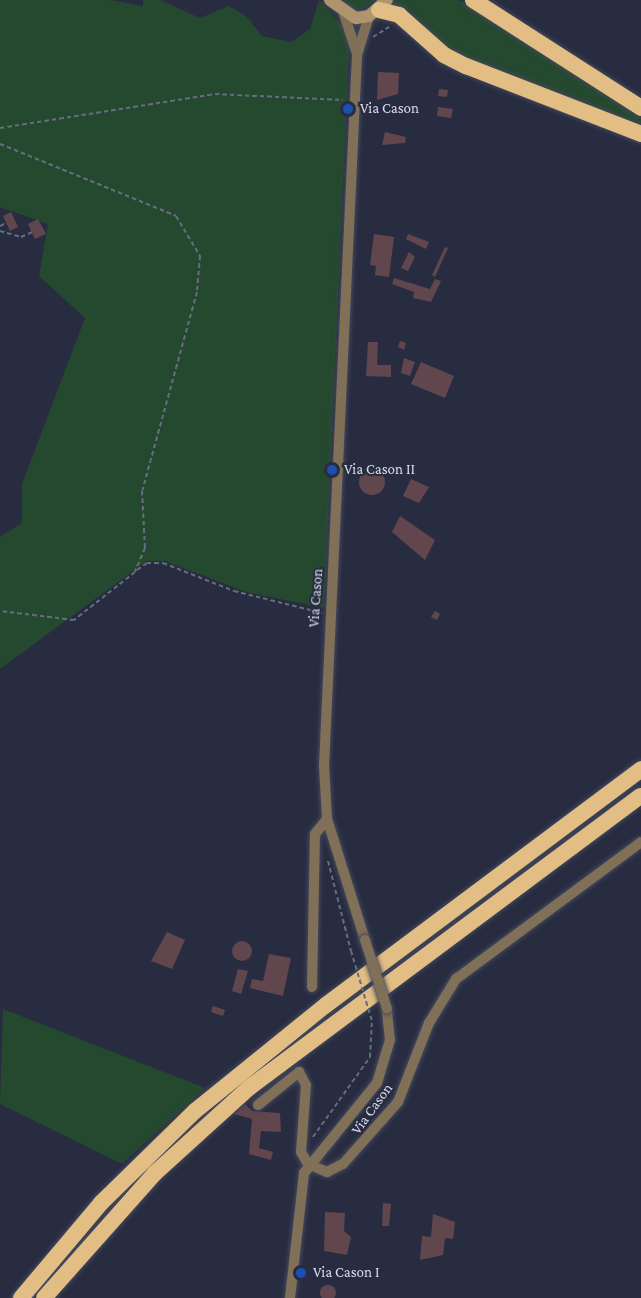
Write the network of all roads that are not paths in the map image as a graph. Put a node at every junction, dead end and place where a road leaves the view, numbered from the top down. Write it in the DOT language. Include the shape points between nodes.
graph roads {
  1 [pos="330,0"];
  2 [pos="473,0"];
  3 [pos="378,9"];
  4 [pos="344,14"];
  5 [pos="357,55"];
  6 [pos="641,108"];
  7 [pos="641,134"];
  8 [pos="641,769"];
  9 [pos="641,796"];
  10 [pos="327,819"];
  11 [pos="641,842"];
  12 [pos="312,987"];
  13 [pos="258,1105"];
  14 [pos="309,1164"];
  15 [pos="21,1298"];
  16 [pos="44,1298"];
  17 [pos="290,1298"];
  1 -- 4 [label="main road"];
  2 -- 6 [label="highway"];
  3 -- 4 [label="main road"];
  3 -- 5 [label="street, Via Cason"];
  3 -- 7 [label="highway" via="399,15 444,55 466,66"];
  4 -- 5 [label="street, Via Cason"];
  5 -- 10 [label="street, Via Cason" via="330,615"];
  8 -- 15 [label="highway" via="326,1005 195,1112 100,1203"];
  9 -- 16 [label="highway" via="250,1087 155,1173"];
  10 -- 12 [label="street, Via Cason" via="315,834"];
  10 -- 14 [label="street, Via Cason, bridge" via="387,1009 390,1040 377,1083"];
  11 -- 14 [label="street, Via Cason" via="456,980 429,1023 398,1102 376,1130 343,1164 327,1172"];
  13 -- 14 [label="street" via="292,1075 304,1077 302,1152"];
  14 -- 17 [label="street, Via Cason" via="298,1192"];
}
